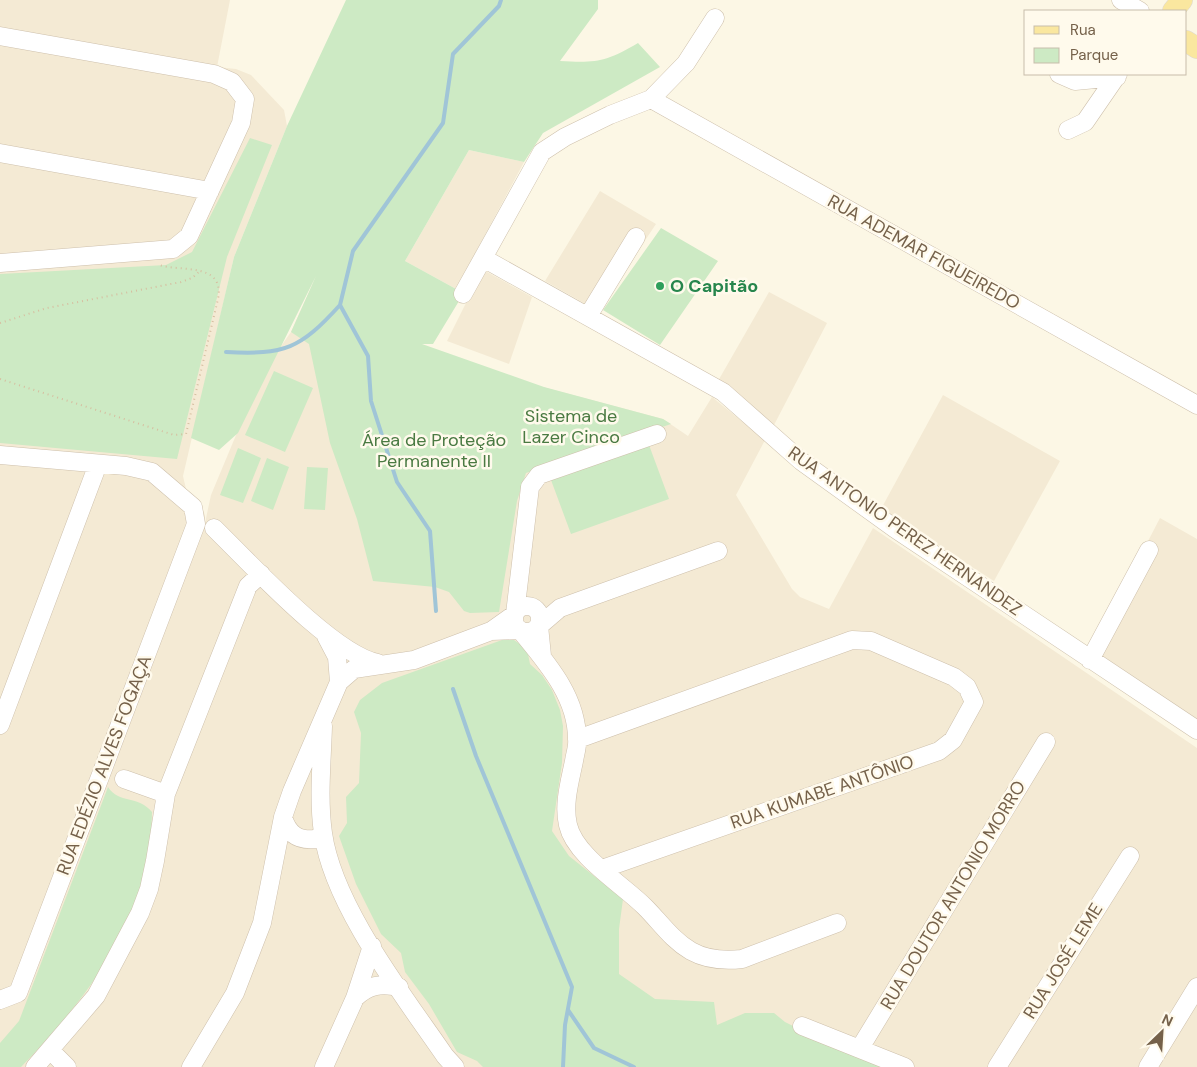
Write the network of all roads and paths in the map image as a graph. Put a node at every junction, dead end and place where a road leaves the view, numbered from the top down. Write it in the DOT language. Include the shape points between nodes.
graph roads {
  1 [pos="1121,0"];
  2 [pos="1182,0"];
  3 [pos="1138,10"];
  4 [pos="1174,10"];
  5 [pos="715,18"];
  6 [pos="0,36"];
  7 [pos="1060,75"];
  8 [pos="1117,75"];
  9 [pos="651,99"];
  10 [pos="1068,130"];
  11 [pos="0,153"];
  12 [pos="210,191"];
  13 [pos="636,238"];
  14 [pos="483,258"];
  15 [pos="0,263"];
  16 [pos="463,294"];
  17 [pos="588,316"];
  18 [pos="0,323"];
  19 [pos="0,379"];
  20 [pos="1197,405"];
  21 [pos="657,434"];
  22 [pos="0,455"];
  23 [pos="98,464"];
  24 [pos="214,528"];
  25 [pos="1149,550"];
  26 [pos="718,551"];
  27 [pos="261,574"];
  28 [pos="520,580"];
  29 [pos="532,607"];
  30 [pos="560,608"];
  31 [pos="518,622"];
  32 [pos="538,626"];
  33 [pos="324,632"];
  34 [pos="542,656"];
  35 [pos="1090,660"];
  36 [pos="354,661"];
  37 [pos="338,682"];
  38 [pos="322,723"];
  39 [pos="0,725"];
  40 [pos="1197,730"];
  41 [pos="578,739"];
  42 [pos="1046,742"];
  43 [pos="124,780"];
  44 [pos="292,791"];
  45 [pos="166,794"];
  46 [pos="322,795"];
  47 [pos="283,817"];
  48 [pos="323,833"];
  49 [pos="641,856"];
  50 [pos="1130,856"];
  51 [pos="602,869"];
  52 [pos="630,893"];
  53 [pos="837,923"];
  54 [pos="372,946"];
  55 [pos="1197,987"];
  56 [pos="398,988"];
  57 [pos="355,998"];
  58 [pos="2,1000"];
  59 [pos="802,1026"];
  60 [pos="860,1048"];
  61 [pos="50,1050"];
  62 [pos="449,1063"];
  63 [pos="35,1067"];
  64 [pos="67,1067"];
  65 [pos="191,1067"];
  66 [pos="324,1067"];
  67 [pos="905,1067"];
  68 [pos="997,1067"];
  69 [pos="1148,1067"];
  1 -- 3 [label="street"];
  2 -- 4 [label="main road"];
  5 -- 9 [label="street" via="686,63"];
  6 -- 12 [label="street" via="214,74 232,82 245,99 241,123"];
  7 -- 8 [label="street" via="1075,81"];
  8 -- 10 [label="street" via="1086,122"];
  9 -- 14 [label="street" via="610,114 542,152"];
  9 -- 20 [label="street, RUA ADEMAR FIGUEIREDO"];
  11 -- 12 [label="street"];
  12 -- 15 [label="street" via="189,236 173,249"];
  13 -- 17 [label="street"];
  14 -- 16 [label="street"];
  14 -- 17 [label="street, RUA ANTONIO PEREZ HERNANDEZ"];
  17 -- 35 [label="street, RUA ANTONIO PEREZ HERNANDEZ" via="723,392 801,461"];
  18 -- 19 [label="path" via="47,308 181,282 200,271 216,280 219,286 186,434 174,436"];
  21 -- 28 [label="street" via="539,476 533,481 522,543"];
  22 -- 23 [label="street"];
  23 -- 39 [label="street"];
  23 -- 58 [label="street, RUA EDÉZIO ALVES FOGAÇA" via="152,472 193,507 196,524 18,994"];
  24 -- 27 [label="street"];
  25 -- 35 [label="street"];
  26 -- 30 [label="street"];
  27 -- 33 [label="street"];
  27 -- 45 [label="street" via="248,586"];
  28 -- 29 [label="street"];
  28 -- 31 [label="street"];
  29 -- 30 [label="street"];
  29 -- 31 [label="street" via="520,608"];
  29 -- 32 [label="street" via="540,616"];
  30 -- 32 [label="street"];
  31 -- 32 [label="street" via="530,632"];
  31 -- 34 [label="street"];
  31 -- 36 [label="street" via="414,660 383,664"];
  32 -- 34 [label="street"];
  33 -- 36 [label="street"];
  33 -- 37 [label="street" via="337,656"];
  34 -- 41 [label="street" via="563,686 573,712"];
  35 -- 40 [label="street, RUA ANTONIO PEREZ HERNANDEZ"];
  36 -- 37 [label="street"];
  37 -- 38 [label="street"];
  38 -- 44 [label="street"];
  38 -- 46 [label="street"];
  41 -- 49 [label="street, RUA KUMABE ANTÔNIO" via="852,640 871,641 954,677 967,687 972,696 972,707 953,740 939,751"];
  41 -- 51 [label="street" via="568,793 568,826 574,841"];
  42 -- 60 [label="street, RUA DOUTOR ANTONIO MORRO"];
  43 -- 45 [label="street"];
  44 -- 46 [label="street" via="309,789"];
  44 -- 47 [label="street"];
  45 -- 61 [label="street" via="153,870 140,913 96,996"];
  46 -- 48 [label="street"];
  47 -- 48 [label="street" via="294,836 309,840"];
  47 -- 65 [label="street" via="262,923 235,994"];
  48 -- 54 [label="street" via="333,872 348,907"];
  49 -- 51 [label="street, RUA KUMABE ANTÔNIO"];
  49 -- 52 [label="street" via="629,871"];
  50 -- 68 [label="street, RUA JOSÉ LEME"];
  51 -- 52 [label="street"];
  52 -- 53 [label="street" via="679,944 717,960 742,959"];
  54 -- 56 [label="street"];
  54 -- 57 [label="street"];
  55 -- 69 [label="street"];
  56 -- 57 [label="street" via="376,985"];
  56 -- 62 [label="street"];
  57 -- 66 [label="street"];
  59 -- 60 [label="street"];
  60 -- 67 [label="street"];
  61 -- 63 [label="street"];
  61 -- 64 [label="street"];
}
